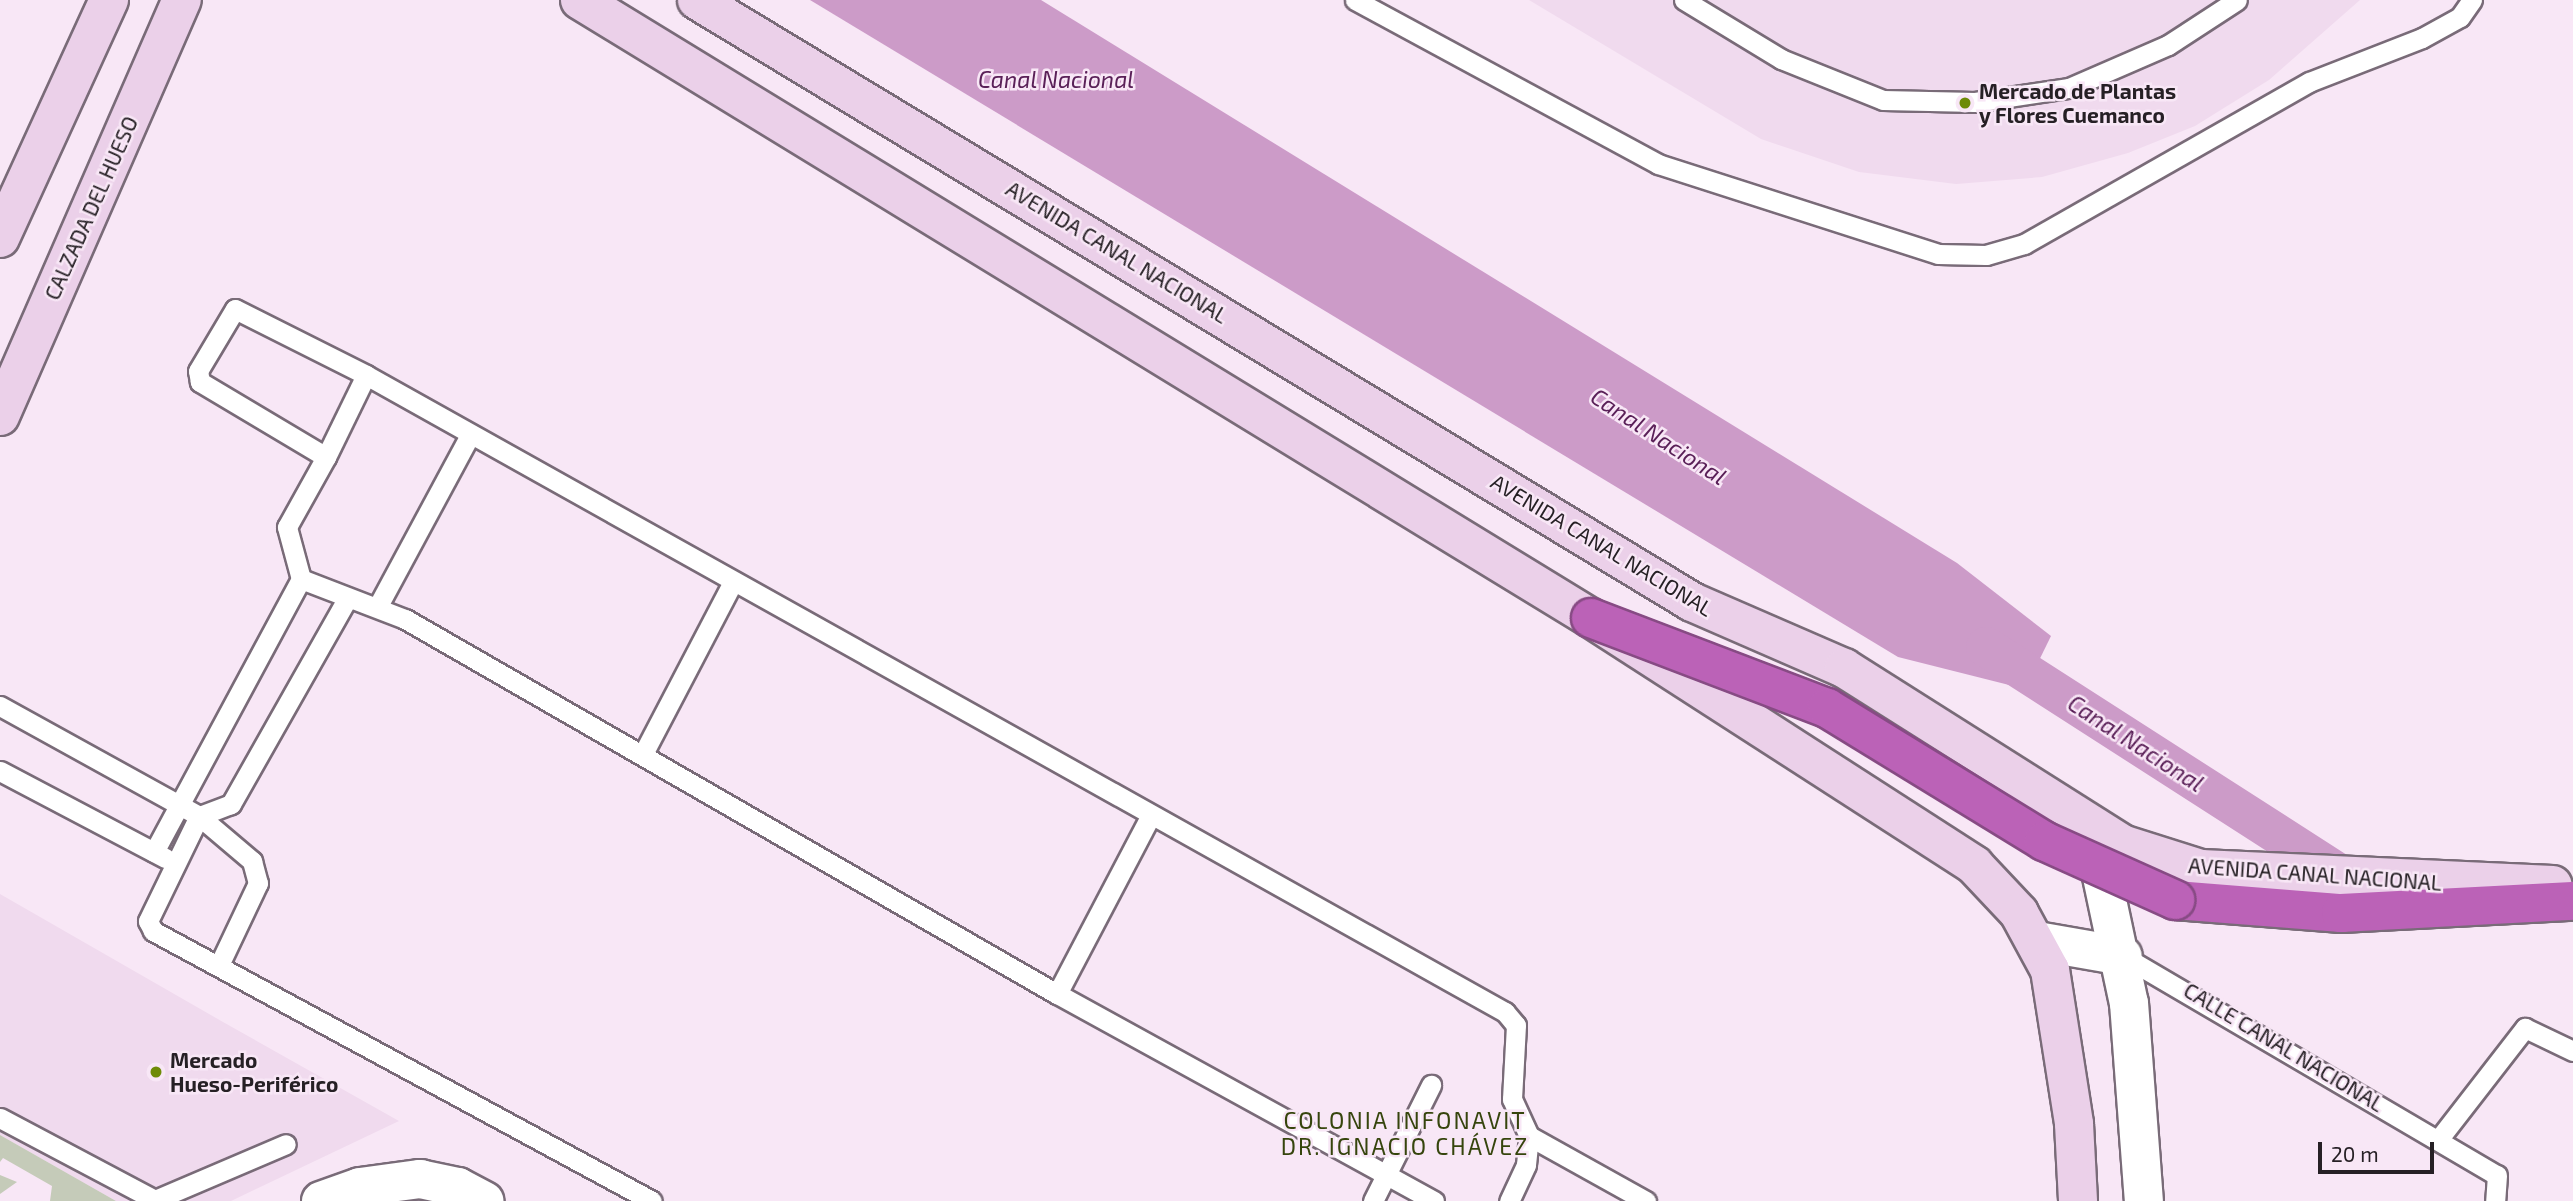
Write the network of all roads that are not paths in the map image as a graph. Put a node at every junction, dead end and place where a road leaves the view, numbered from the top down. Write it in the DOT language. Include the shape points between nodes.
graph roads {
  1 [pos="109,0"];
  2 [pos="182,0"];
  3 [pos="580,0"];
  4 [pos="697,0"];
  5 [pos="1355,0"];
  6 [pos="1684,0"];
  7 [pos="2237,0"];
  8 [pos="2472,0"];
  9 [pos="0,238"];
  10 [pos="366,375"];
  11 [pos="0,416"];
  12 [pos="469,437"];
  13 [pos="326,457"];
  14 [pos="301,579"];
  15 [pos="733,582"];
  16 [pos="347,599"];
  17 [pos="378,606"];
  18 [pos="1591,618"];
  19 [pos="0,706"];
  20 [pos="643,754"];
  21 [pos="0,771"];
  22 [pos="179,805"];
  23 [pos="199,816"];
  24 [pos="1150,817"];
  25 [pos="2090,824"];
  26 [pos="154,852"];
  27 [pos="173,862"];
  28 [pos="2573,884"];
  29 [pos="2573,901"];
  30 [pos="2037,941"];
  31 [pos="2123,956"];
  32 [pos="219,965"];
  33 [pos="1057,995"];
  34 [pos="2573,1051"];
  35 [pos="1431,1085"];
  36 [pos="0,1118"];
  37 [pos="1529,1136"];
  38 [pos="2438,1140"];
  39 [pos="286,1144"];
  40 [pos="1386,1175"];
  41 [pos="363,1194"];
  42 [pos="321,1201"];
  43 [pos="484,1201"];
  44 [pos="652,1201"];
  45 [pos="1373,1201"];
  46 [pos="1434,1201"];
  47 [pos="1509,1201"];
  48 [pos="1646,1201"];
  49 [pos="2078,1201"];
  50 [pos="2144,1201"];
  51 [pos="2496,1201"];
  1 -- 9 [label="main road"];
  2 -- 11 [label="main road, CALZADA DEL HUESO"];
  3 -- 18 [label="main road"];
  4 -- 25 [label="main road, AVENIDA CANAL NACIONAL" via="1692,602 1844,668"];
  5 -- 8 [label="lane" via="1658,164 1938,254 1986,255 2024,244 2309,82 2423,38 2460,17"];
  6 -- 7 [label="lane" via="1781,59 1884,100 1975,102 2069,88 2168,45"];
  10 -- 12 [label="lane"];
  10 -- 13 [label="lane"];
  10 -- 13 [label="lane" via="235,309 198,371 214,394"];
  12 -- 15 [label="lane"];
  12 -- 17 [label="lane"];
  13 -- 14 [label="lane" via="287,527"];
  14 -- 16 [label="lane"];
  14 -- 22 [label="lane"];
  15 -- 20 [label="lane"];
  15 -- 24 [label="lane"];
  16 -- 17 [label="lane"];
  16 -- 23 [label="lane" via="231,804"];
  17 -- 20 [label="lane"];
  18 -- 29 [label="highway, bridge" via="1827,708 2044,841 2175,900 2341,913"];
  18 -- 30 [label="main road" via="1974,865"];
  19 -- 22 [label="lane"];
  20 -- 33 [label="lane"];
  21 -- 26 [label="lane"];
  22 -- 23 [label="lane"];
  22 -- 26 [label="lane"];
  23 -- 27 [label="lane"];
  23 -- 32 [label="lane" via="252,861 258,883"];
  24 -- 33 [label="lane"];
  24 -- 37 [label="lane" via="1505,1012 1516,1025 1512,1099"];
  25 -- 28 [label="main road, AVENIDA CANAL NACIONAL" via="2161,861 2201,869"];
  25 -- 31 [label="street"];
  26 -- 27 [label="lane"];
  27 -- 32 [label="lane" via="148,921 153,931"];
  30 -- 31 [label="street, CALLE CANAL NACIONAL"];
  30 -- 49 [label="main road" via="2060,1002"];
  31 -- 38 [label="lane, CALLE CANAL NACIONAL"];
  31 -- 50 [label="street"];
  32 -- 44 [label="lane"];
  33 -- 40 [label="lane"];
  34 -- 38 [label="lane" via="2525,1028"];
  35 -- 40 [label="lane"];
  36 -- 39 [label="lane" via="155,1200"];
  37 -- 47 [label="lane" via="1526,1165"];
  37 -- 48 [label="lane"];
  38 -- 51 [label="lane, CALLE CANAL NACIONAL" via="2497,1175"];
  40 -- 45 [label="lane"];
  40 -- 46 [label="lane"];
  41 -- 42 [label="street"];
  41 -- 43 [label="street" via="438,1180"];
}
